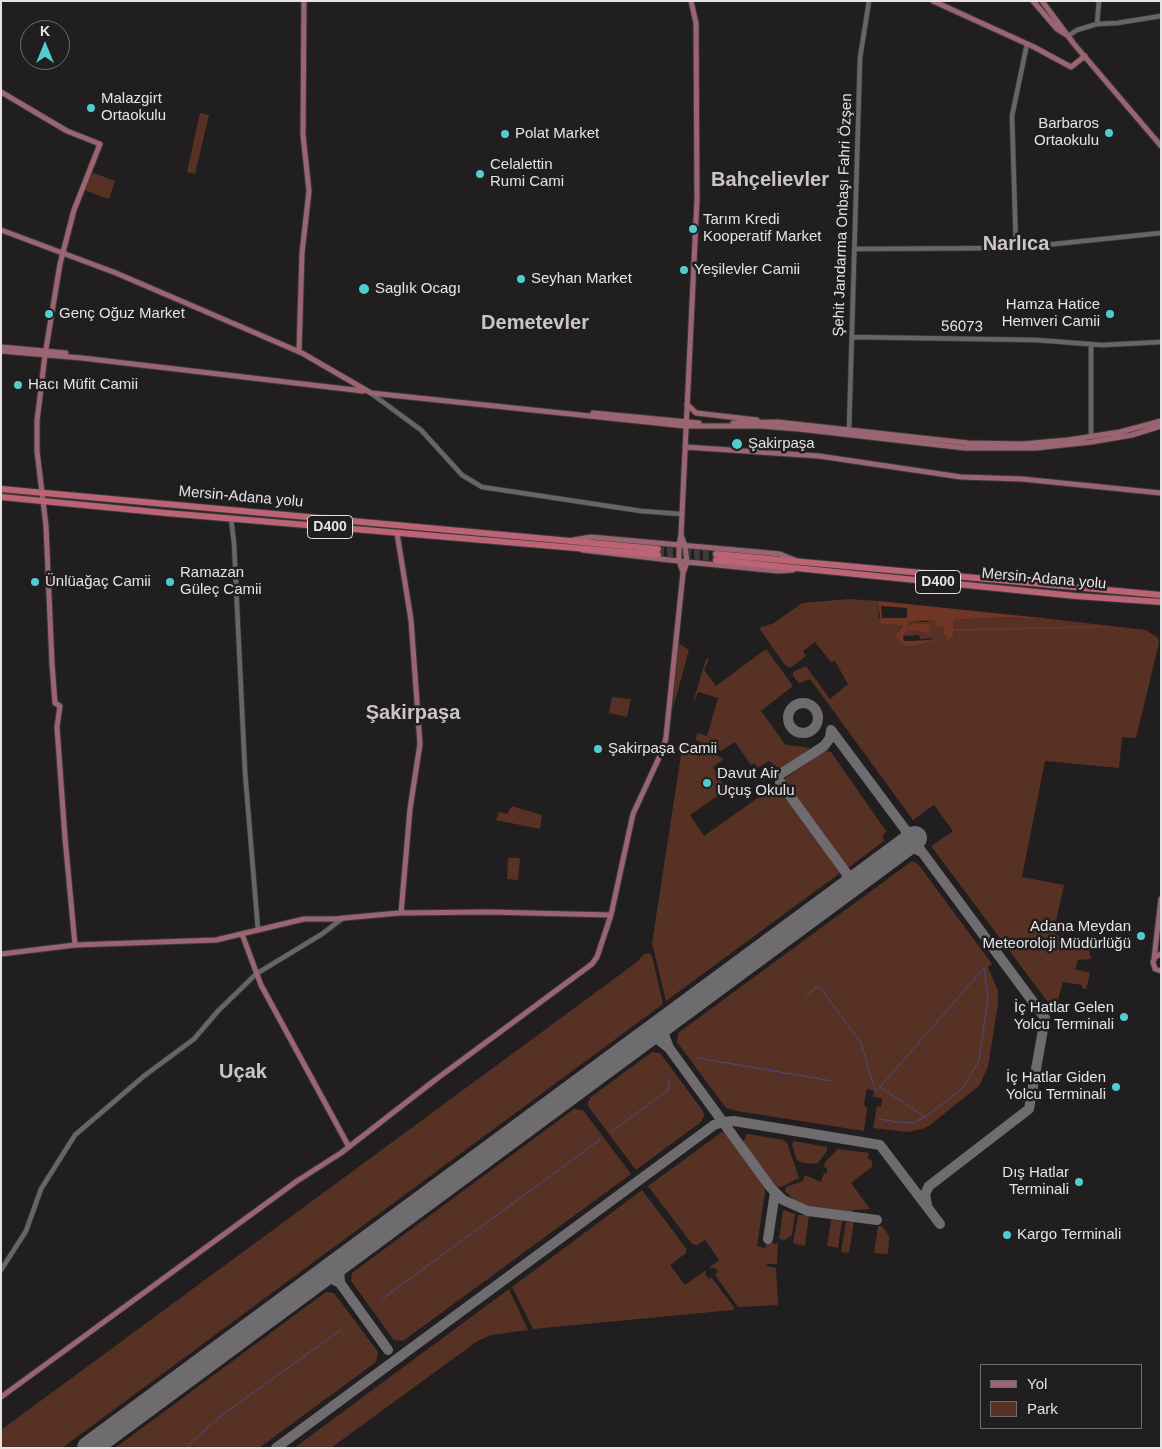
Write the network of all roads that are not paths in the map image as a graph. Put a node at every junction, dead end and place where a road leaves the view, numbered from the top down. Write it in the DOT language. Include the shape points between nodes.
graph roads {
  1 [pos="304,1"];
  2 [pos="691,1"];
  3 [pos="869,1"];
  4 [pos="933,1"];
  5 [pos="1032,1"];
  6 [pos="1042,1"];
  7 [pos="1099,1"];
  8 [pos="1161,16"];
  9 [pos="1097,24"];
  10 [pos="1068,36"];
  11 [pos="1027,44"];
  12 [pos="1086,56"];
  13 [pos="1,92"];
  14 [pos="1161,146"];
  15 [pos="1,230"];
  16 [pos="1161,233"];
  17 [pos="855,248"];
  18 [pos="1016,248"];
  19 [pos="63,255"];
  20 [pos="852,337"];
  21 [pos="1161,342"];
  22 [pos="1091,344"];
  23 [pos="1,349"];
  24 [pos="299,352"];
  25 [pos="45,353"];
  26 [pos="368,392"];
  27 [pos="687,403"];
  28 [pos="1161,421"];
  29 [pos="777,422"];
  30 [pos="685,424"];
  31 [pos="1161,426"];
  32 [pos="849,431"];
  33 [pos="1090,436"];
  34 [pos="685,447"];
  35 [pos="1,489"];
  36 [pos="43,492"];
  37 [pos="1161,494"];
  38 [pos="1,497"];
  39 [pos="44,501"];
  40 [pos="681,514"];
  41 [pos="231,518"];
  42 [pos="397,533"];
  43 [pos="681,535"];
  44 [pos="571,543"];
  45 [pos="679,545"];
  46 [pos="685,546"];
  47 [pos="658,552"];
  48 [pos="679,561"];
  49 [pos="797,561"];
  50 [pos="687,562"];
  51 [pos="811,568"];
  52 [pos="683,573"];
  53 [pos="1161,593"];
  54 [pos="1076,596"];
  55 [pos="1161,602"];
  56 [pos="1161,606"];
  57 [pos="1161,899"];
  58 [pos="401,913"];
  59 [pos="611,915"];
  60 [pos="342,918"];
  61 [pos="258,930"];
  62 [pos="242,934"];
  63 [pos="75,945"];
  64 [pos="1,954"];
  65 [pos="1161,954"];
  66 [pos="1154,959"];
  67 [pos="1160,972"];
  68 [pos="256,974"];
  69 [pos="349,1147"];
  70 [pos="1,1270"];
  71 [pos="1,1398"];
  1 -- 24 [label="main road" via="303,135 309,191 302,253"];
  2 -- 27 [label="main road" via="696,24 697,186"];
  3 -- 17 [label="street, Şehit Jandarma Onbaşı Fahri Özşen" via="860,58"];
  4 -- 11 [label="main road"];
  5 -- 10 [label="main road" via="1057,29"];
  6 -- 10 [label="main road"];
  7 -- 9 [label="street"];
  8 -- 9 [label="street"];
  9 -- 10 [label="street"];
  10 -- 12 [label="main road"];
  11 -- 12 [label="main road" via="1071,67"];
  11 -- 18 [label="street" via="1012,116"];
  12 -- 14 [label="main road"];
  13 -- 19 [label="main road" via="67,131 100,144 76,204"];
  15 -- 19 [label="main road"];
  16 -- 18 [label="street"];
  17 -- 18 [label="street"];
  17 -- 20 [label="street, Şehit Jandarma Onbaşı Fahri Özşen" via="852,259"];
  19 -- 24 [label="main road" via="116,273"];
  19 -- 25 [label="main road"];
  20 -- 22 [label="street, 56073"];
  20 -- 32 [label="street, Şehit Jandarma Onbaşı Fahri Özşen"];
  21 -- 22 [label="street, 56073"];
  22 -- 33 [label="street"];
  23 -- 25 [label="main road"];
  24 -- 26 [label="main road"];
  25 -- 26 [label="main road"];
  25 -- 36 [label="main road" via="37,421 37,451"];
  26 -- 30 [label="main road"];
  26 -- 40 [label="street" via="421,430 462,475 482,487"];
  27 -- 29 [label="main road" via="696,413"];
  27 -- 30 [label="main road"];
  28 -- 33 [label="main road"];
  29 -- 30 [label="main road"];
  29 -- 32 [label="main road"];
  30 -- 31 [label="main road" via="761,426 965,448 1012,449 1090,442"];
  30 -- 34 [label="main road"];
  32 -- 33 [label="main road" via="996,444"];
  34 -- 37 [label="main road" via="819,456 961,476"];
  34 -- 40 [label="main road"];
  35 -- 36 [label="highway, Mersin-Adana yolu / D400"];
  36 -- 39 [label="main road"];
  36 -- 44 [label="highway, Mersin-Adana yolu / D400"];
  38 -- 39 [label="highway, Mersin-Adana yolu / D400"];
  39 -- 41 [label="highway, Mersin-Adana yolu / D400"];
  39 -- 63 [label="main road" via="49,625 56,703 60,706 58,727"];
  40 -- 43 [label="main road"];
  41 -- 42 [label="highway, Mersin-Adana yolu / D400"];
  41 -- 61 [label="street" via="245,772"];
  42 -- 44 [label="highway, Mersin-Adana yolu / D400"];
  42 -- 58 [label="main road" via="411,620 420,744 409,814"];
  43 -- 45 [label="main road"];
  43 -- 46 [label="main road"];
  44 -- 45 [label="main road" via="591,537"];
  44 -- 47 [label="highway, Mersin-Adana yolu / D400"];
  44 -- 48 [label="main road" via="588,552"];
  45 -- 46 [label="main road"];
  45 -- 48 [label="main road"];
  46 -- 49 [label="main road" via="780,554"];
  46 -- 50 [label="main road"];
  48 -- 50 [label="main road"];
  48 -- 52 [label="main road"];
  49 -- 51 [label="highway, Mersin-Adana yolu / D400" via="716,557"];
  49 -- 53 [label="highway, Mersin-Adana yolu / D400"];
  50 -- 51 [label="main road" via="778,571"];
  50 -- 52 [label="main road"];
  51 -- 54 [label="highway, Mersin-Adana yolu / D400"];
  52 -- 59 [label="main road" via="664,747 633,814"];
  54 -- 55 [label="highway, Mersin-Adana yolu / D400"];
  54 -- 56 [label="highway" via="1087,600"];
  57 -- 66 [label="main road"];
  58 -- 59 [label="main road"];
  58 -- 60 [label="main road"];
  59 -- 69 [label="main road" via="592,964"];
  60 -- 61 [label="main road" via="304,919"];
  60 -- 68 [label="street"];
  61 -- 62 [label="main road"];
  62 -- 63 [label="main road" via="211,941"];
  62 -- 68 [label="main road"];
  63 -- 64 [label="main road"];
  65 -- 66 [label="main road"];
  66 -- 67 [label="main road" via="1153,966"];
  68 -- 69 [label="main road"];
  68 -- 70 [label="street" via="194,1039 144,1076 76,1135 41,1189 26,1231"];
  69 -- 71 [label="main road" via="297,1181"];
}
